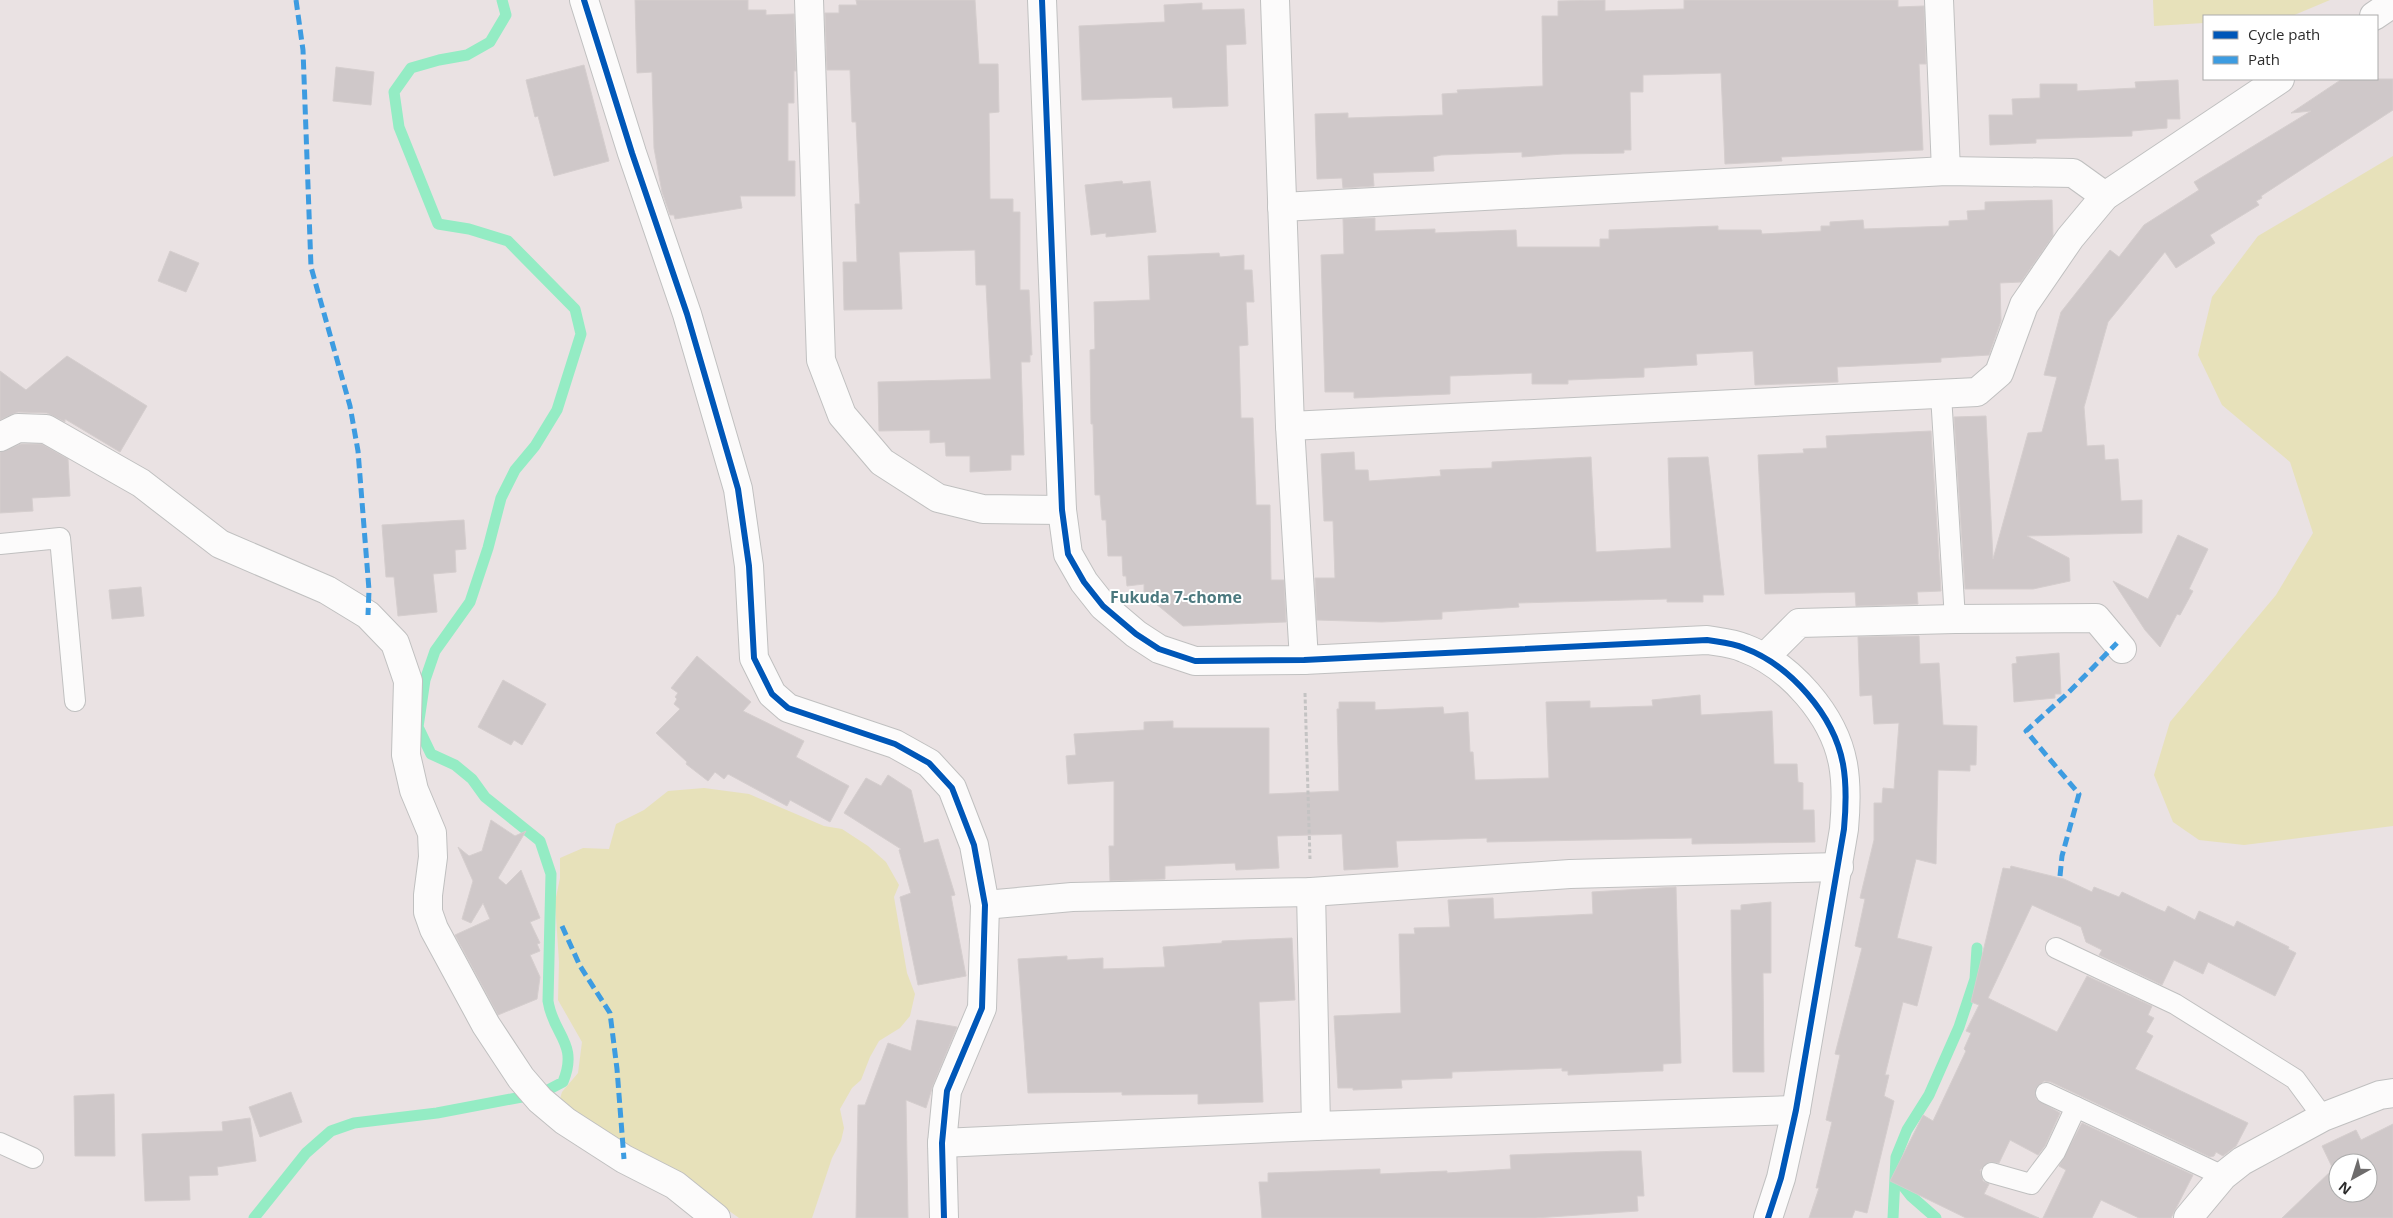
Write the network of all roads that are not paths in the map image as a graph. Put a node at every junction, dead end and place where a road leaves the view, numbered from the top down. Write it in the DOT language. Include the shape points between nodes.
graph roads {
  1 [pos="584,0"];
  2 [pos="809,0"];
  3 [pos="1042,0"];
  4 [pos="1275,0"];
  5 [pos="1939,0"];
  6 [pos="2393,4"];
  7 [pos="2376,15"];
  8 [pos="2279,80"];
  9 [pos="1946,171"];
  10 [pos="2105,196"];
  11 [pos="1282,207"];
  12 [pos="1942,395"];
  13 [pos="1290,426"];
  14 [pos="0,437"];
  15 [pos="1062,510"];
  16 [pos="0,544"];
  17 [pos="1955,619"];
  18 [pos="2122,649"];
  19 [pos="1765,657"];
  20 [pos="1304,660"];
  21 [pos="76,701"];
  22 [pos="1839,866"];
  23 [pos="1311,892"];
  24 [pos="986,904"];
  25 [pos="2056,948"];
  26 [pos="2046,1092"];
  27 [pos="2393,1093"];
  28 [pos="2076,1107"];
  29 [pos="1796,1110"];
  30 [pos="2323,1117"];
  31 [pos="1316,1126"];
  32 [pos="0,1143"];
  33 [pos="942,1143"];
  34 [pos="33,1158"];
  35 [pos="1992,1173"];
  36 [pos="2223,1176"];
  37 [pos="716,1218"];
  38 [pos="944,1218"];
  39 [pos="1768,1218"];
  40 [pos="2188,1218"];
  1 -- 24 [label="street" via="687,314 738,489 749,566 754,658 772,694 788,708 895,744 929,763 952,788 974,845"];
  2 -- 15 [label="street" via="821,360 842,415 882,462 938,498 983,509"];
  3 -- 15 [label="street"];
  4 -- 11 [label="street"];
  5 -- 9 [label="street"];
  6 -- 7 [label="street"];
  8 -- 10 [label="street"];
  9 -- 10 [label="street" via="2074,173"];
  9 -- 11 [label="street"];
  10 -- 12 [label="street" via="2070,238 2024,305 2000,373 1977,392"];
  11 -- 13 [label="street"];
  12 -- 13 [label="street"];
  12 -- 17 [label="lane"];
  13 -- 20 [label="street"];
  14 -- 37 [label="street" via="18,428 46,429 141,483 220,544 327,590 368,615 395,643 408,681 406,755 414,790 432,833 428,912 486,1025 521,1078 565,1121 624,1159 675,1185"];
  15 -- 20 [label="street" via="1068,554 1084,582 1103,606 1159,649 1195,661"];
  16 -- 21 [label="lane" via="60,538"];
  17 -- 18 [label="street" via="2096,618"];
  17 -- 19 [label="street" via="1799,624"];
  19 -- 20 [label="street" via="1743,647 1706,640"];
  19 -- 22 [label="street" via="1811,699 1830,727 1842,762 1847,795"];
  22 -- 23 [label="street" via="1570,874"];
  22 -- 29 [label="street"];
  23 -- 24 [label="street" via="1072,897"];
  23 -- 31 [label="street"];
  24 -- 33 [label="street" via="982,1008 947,1091"];
  25 -- 30 [label="lane" via="2175,1004 2295,1079"];
  26 -- 28 [label="lane"];
  27 -- 30 [label="street"];
  28 -- 35 [label="lane" via="2056,1152 2031,1184"];
  28 -- 36 [label="lane"];
  29 -- 31 [label="street"];
  29 -- 39 [label="street" via="1781,1178"];
  30 -- 36 [label="street" via="2242,1161"];
  31 -- 33 [label="street"];
  32 -- 34 [label="lane"];
  33 -- 38 [label="street"];
  36 -- 40 [label="street"];
}
